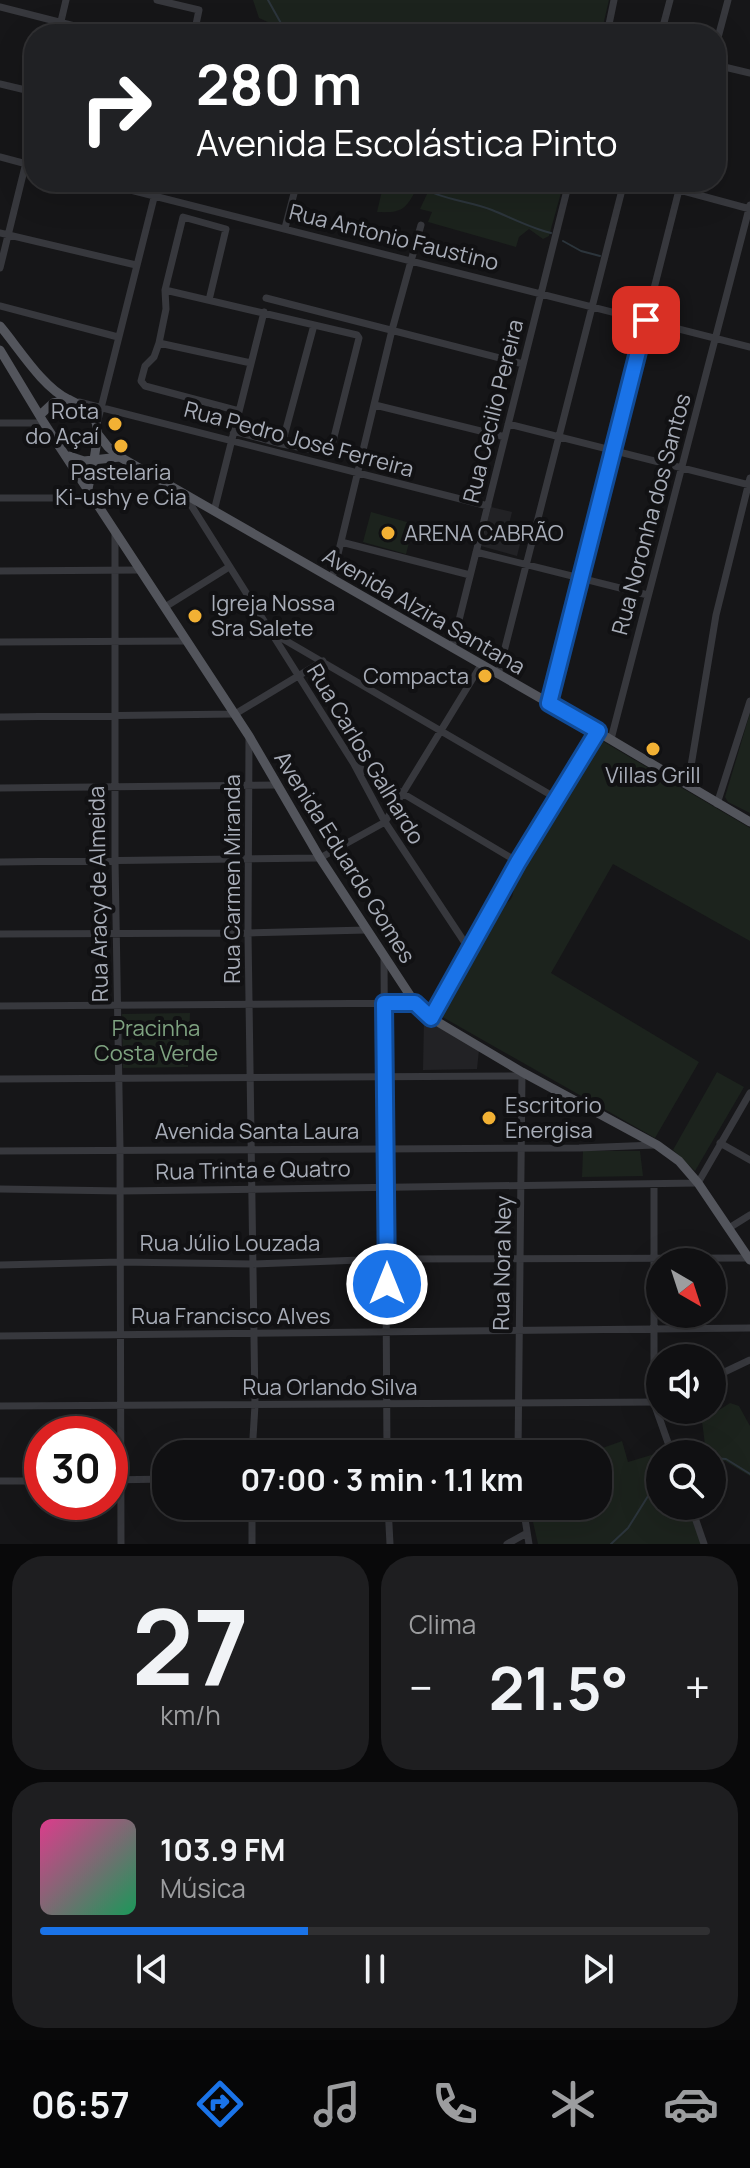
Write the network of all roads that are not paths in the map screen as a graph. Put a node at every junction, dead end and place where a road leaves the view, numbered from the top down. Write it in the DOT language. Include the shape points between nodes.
graph roads {
  1 [pos="66,0"];
  2 [pos="157,0"];
  3 [pos="203,0"];
  4 [pos="614,0"];
  5 [pos="670,0"];
  6 [pos="728,0"];
  7 [pos="0,7"];
  8 [pos="199,10"];
  9 [pos="61,23"];
  10 [pos="65,24"];
  11 [pos="196,24"];
  12 [pos="609,24"];
  13 [pos="664,24"];
  14 [pos="722,24"];
  15 [pos="726,67"];
  16 [pos="750,73"];
  17 [pos="0,84"];
  18 [pos="24,90"];
  19 [pos="0,157"];
  20 [pos="24,163"];
  21 [pos="24,181"];
  22 [pos="138,192"];
  23 [pos="155,192"];
  24 [pos="294,192"];
  25 [pos="566,192"];
  26 [pos="621,192"];
  27 [pos="678,192"];
  28 [pos="699,192"];
  29 [pos="154,196"];
  30 [pos="750,208"];
  31 [pos="421,225"];
  32 [pos="285,228"];
  33 [pos="4,234"];
  34 [pos="411,259"];
  35 [pos="136,265"];
  36 [pos="0,268"];
  37 [pos="165,290"];
  38 [pos="541,293"];
  39 [pos="266,298"];
  40 [pos="209,300"];
  41 [pos="591,305"];
  42 [pos="0,306"];
  43 [pos="264,312"];
  44 [pos="646,320"];
  45 [pos="314,325"];
  46 [pos="0,326"];
  47 [pos="392,330"];
  48 [pos="118,337"];
  49 [pos="715,338"];
  50 [pos="159,343"];
  51 [pos="750,347"];
  52 [pos="0,350"];
  53 [pos="251,363"];
  54 [pos="523,364"];
  55 [pos="73,401"];
  56 [pos="375,405"];
  57 [pos="102,407"];
  58 [pos="239,411"];
  59 [pos="42,419"];
  60 [pos="0,423"];
  61 [pos="508,424"];
  62 [pos="97,429"];
  63 [pos="233,431"];
  64 [pos="505,437"];
  65 [pos="559,437"];
  66 [pos="230,442"];
  67 [pos="282,444"];
  68 [pos="612,450"];
  69 [pos="65,453"];
  70 [pos="120,457"];
  71 [pos="93,459"];
  72 [pos="681,468"];
  73 [pos="356,474"];
  74 [pos="749,483"];
  75 [pos="91,493"];
  76 [pos="184,494"];
  77 [pos="0,498"];
  78 [pos="488,506"];
  79 [pos="214,511"];
  80 [pos="115,532"];
  81 [pos="341,542"];
  82 [pos="476,552"];
  83 [pos="526,564"];
  84 [pos="229,567"];
  85 [pos="116,570"];
  86 [pos="140,570"];
  87 [pos="0,571"];
  88 [pos="470,575"];
  89 [pos="580,578"];
  90 [pos="332,579"];
  91 [pos="648,595"];
  92 [pos="165,607"];
  93 [pos="270,632"];
  94 [pos="187,641"];
  95 [pos="0,642"];
  96 [pos="116,642"];
  97 [pos="452,648"];
  98 [pos="323,661"];
  99 [pos="481,665"];
  100 [pos="498,675"];
  101 [pos="298,677"];
  102 [pos="750,701"];
  103 [pos="549,703"];
  104 [pos="235,714"];
  105 [pos="114,715"];
  106 [pos="0,717"];
  107 [pos="441,730"];
  108 [pos="598,731"];
  109 [pos="249,736"];
  110 [pos="611,739"];
  111 [pos="354,764"];
  112 [pos="688,784"];
  113 [pos="250,785"];
  114 [pos="277,785"];
  115 [pos="0,788"];
  116 [pos="115,788"];
  117 [pos="404,793"];
  118 [pos="556,798"];
  119 [pos="717,804"];
  120 [pos="385,822"];
  121 [pos="750,822"];
  122 [pos="249,857"];
  123 [pos="320,858"];
  124 [pos="115,860"];
  125 [pos="0,862"];
  126 [pos="518,862"];
  127 [pos="367,930"];
  128 [pos="248,933"];
  129 [pos="0,934"];
  130 [pos="116,934"];
  131 [pos="469,949"];
  132 [pos="384,957"];
  133 [pos="249,1003"];
  134 [pos="384,1003"];
  135 [pos="415,1003"];
  136 [pos="0,1006"];
  137 [pos="117,1006"];
  138 [pos="431,1018"];
  139 [pos="522,1074"];
  140 [pos="385,1077"];
  141 [pos="252,1078"];
  142 [pos="0,1079"];
  143 [pos="119,1079"];
  144 [pos="750,1093"];
  145 [pos="720,1143"];
  146 [pos="657,1145"];
  147 [pos="521,1147"];
  148 [pos="120,1149"];
  149 [pos="253,1149"];
  150 [pos="387,1149"];
  151 [pos="0,1151"];
  152 [pos="750,1160"];
  153 [pos="698,1183"];
  154 [pos="521,1185"];
  155 [pos="654,1185"];
  156 [pos="387,1186"];
  157 [pos="252,1188"];
  158 [pos="0,1189"];
  159 [pos="121,1191"];
  160 [pos="750,1215"];
  161 [pos="729,1228"];
  162 [pos="654,1248"];
  163 [pos="387,1259"];
  164 [pos="520,1259"];
  165 [pos="646,1259"];
  166 [pos="726,1259"];
  167 [pos="749,1259"];
  168 [pos="120,1262"];
  169 [pos="252,1264"];
  170 [pos="0,1265"];
  171 [pos="750,1328"];
  172 [pos="654,1329"];
  173 [pos="519,1331"];
  174 [pos="387,1333"];
  175 [pos="252,1334"];
  176 [pos="120,1335"];
  177 [pos="0,1336"];
  178 [pos="655,1344"];
  179 [pos="750,1360"];
  180 [pos="726,1371"];
  181 [pos="519,1403"];
  182 [pos="646,1403"];
  183 [pos="255,1405"];
  184 [pos="386,1405"];
  185 [pos="0,1406"];
  186 [pos="120,1407"];
  187 [pos="120,1416"];
  188 [pos="253,1440"];
  189 [pos="387,1440"];
  190 [pos="518,1440"];
  191 [pos="152,1479"];
  192 [pos="128,1480"];
  193 [pos="0,1481"];
  194 [pos="24,1481"];
  195 [pos="121,1520"];
  196 [pos="252,1520"];
  197 [pos="389,1520"];
  198 [pos="525,1520"];
  199 [pos="696,1520"];
  200 [pos="527,1533"];
  201 [pos="121,1544"];
  202 [pos="252,1544"];
  203 [pos="390,1544"];
  204 [pos="507,1544"];
  205 [pos="529,1544"];
  206 [pos="704,1544"];
  1 -- 9 [label="street"];
  2 -- 8 [label="street"];
  3 -- 8 [label="street"];
  4 -- 12 [label="street"];
  5 -- 13 [label="street"];
  6 -- 14 [label="street"];
  7 -- 9 [label="street"];
  8 -- 11 [label="street"];
  9 -- 10 [label="street"];
  15 -- 16 [label="street"];
  17 -- 18 [label="street"];
  19 -- 20 [label="street"];
  21 -- 33 [label="street"];
  22 -- 29 [label="street, Rua Antonio Faustino"];
  23 -- 29 [label="street"];
  24 -- 32 [label="street"];
  25 -- 38 [label="street, Rua Cecilio Pereira"];
  26 -- 41 [label="street"];
  27 -- 44 [label="street"];
  28 -- 30 [label="street"];
  29 -- 32 [label="street, Rua Antonio Faustino"];
  29 -- 35 [label="street"];
  30 -- 49 [label="street, Rua Noronha dos Santos"];
  31 -- 34 [label="street"];
  32 -- 34 [label="street, Rua Antonio Faustino"];
  33 -- 35 [label="street"];
  33 -- 36 [label="street"];
  34 -- 38 [label="street, Rua Antonio Faustino"];
  34 -- 47 [label="street"];
  35 -- 48 [label="street"];
  37 -- 40 [label="street"];
  37 -- 40 [label="street" via="181,218 186,216 226,229"];
  37 -- 50 [label="street"];
  38 -- 41 [label="street, Rua Antonio Faustino"];
  38 -- 54 [label="street, Rua Cecilio Pereira"];
  39 -- 47 [label="street"];
  40 -- 43 [label="street"];
  41 -- 44 [label="street, Rua Antonio Faustino"];
  41 -- 65 [label="street"];
  42 -- 48 [label="street"];
  43 -- 45 [label="street"];
  43 -- 53 [label="street"];
  44 -- 49 [label="street, Rua Antonio Faustino"];
  44 -- 68 [label="street"];
  45 -- 67 [label="street"];
  45 -- 67 [label="street" via="357,335 360,342 332,450 326,454"];
  46 -- 55 [label="main road, Avenida Alzira Santana" via="49,386"];
  47 -- 54 [label="street"];
  47 -- 56 [label="street"];
  48 -- 57 [label="street"];
  49 -- 51 [label="street, Rua Antonio Faustino"];
  49 -- 72 [label="street, Rua Noronha dos Santos"];
  50 -- 53 [label="street"];
  50 -- 58 [label="street" via="145,366 142,384"];
  52 -- 59 [label="main road, Avenida Eduardo Gomes"];
  53 -- 58 [label="street"];
  54 -- 61 [label="street, Rua Cecilio Pereira"];
  55 -- 57 [label="street, Rua Pedro José Ferreira"];
  55 -- 59 [label="main road" via="46,406"];
  55 -- 62 [label="main road, Avenida Alzira Santana" via="89,411"];
  56 -- 64 [label="street"];
  56 -- 73 [label="street"];
  57 -- 62 [label="street"];
  57 -- 66 [label="street, Rua Pedro José Ferreira"];
  58 -- 63 [label="street"];
  59 -- 60 [label="street"];
  59 -- 69 [label="main road, Avenida Eduardo Gomes"];
  61 -- 64 [label="street, Rua Cecilio Pereira"];
  61 -- 65 [label="street"];
  62 -- 70 [label="main road, Avenida Alzira Santana" via="103,443"];
  62 -- 71 [label="main road"];
  63 -- 66 [label="street"];
  63 -- 67 [label="street"];
  64 -- 78 [label="street, Rua Cecilio Pereira"];
  65 -- 68 [label="street"];
  65 -- 83 [label="street"];
  66 -- 73 [label="street, Rua Pedro José Ferreira"];
  66 -- 79 [label="street"];
  68 -- 72 [label="street"];
  68 -- 89 [label="street"];
  69 -- 71 [label="main road" via="73,459"];
  69 -- 75 [label="main road, Avenida Eduardo Gomes"];
  70 -- 71 [label="main road"];
  70 -- 76 [label="main road, Avenida Alzira Santana"];
  71 -- 75 [label="main road"];
  72 -- 74 [label="street"];
  72 -- 91 [label="street, Rua Noronha dos Santos"];
  73 -- 78 [label="street, Rua Pedro José Ferreira"];
  73 -- 81 [label="street"];
  74 -- 112 [label="street" via="716,615"];
  75 -- 77 [label="street"];
  75 -- 80 [label="main road, Avenida Eduardo Gomes"];
  76 -- 79 [label="main road, Avenida Alzira Santana"];
  76 -- 84 [label="street, Rua Carlos Galhardo"];
  78 -- 82 [label="street, Rua Cecilio Pereira"];
  79 -- 90 [label="main road, Avenida Alzira Santana"];
  80 -- 85 [label="street, Rua Aracy de Almeida"];
  80 -- 86 [label="main road, Avenida Eduardo Gomes"];
  81 -- 88 [label="street"];
  81 -- 90 [label="street"];
  82 -- 83 [label="street"];
  82 -- 88 [label="street, Rua Cecilio Pereira"];
  83 -- 89 [label="street"];
  83 -- 100 [label="street"];
  84 -- 92 [label="street"];
  84 -- 93 [label="street, Rua Carlos Galhardo"];
  85 -- 86 [label="street"];
  85 -- 87 [label="street"];
  85 -- 96 [label="street, Rua Aracy de Almeida"];
  86 -- 92 [label="main road, Avenida Eduardo Gomes"];
  88 -- 97 [label="street, Rua Cecilio Pereira"];
  89 -- 91 [label="street"];
  89 -- 103 [label="street"];
  90 -- 97 [label="main road, Avenida Alzira Santana"];
  91 -- 110 [label="street, Rua Noronha dos Santos"];
  92 -- 94 [label="main road, Avenida Eduardo Gomes"];
  93 -- 98 [label="street"];
  93 -- 101 [label="street, Rua Carlos Galhardo"];
  94 -- 96 [label="street"];
  94 -- 104 [label="main road, Avenida Eduardo Gomes"];
  95 -- 96 [label="street"];
  96 -- 105 [label="street, Rua Aracy de Almeida"];
  97 -- 99 [label="main road, Avenida Alzira Santana"];
  98 -- 101 [label="street"];
  98 -- 107 [label="street"];
  99 -- 100 [label="main road, Avenida Alzira Santana"];
  99 -- 107 [label="street"];
  100 -- 103 [label="main road, Avenida Alzira Santana"];
  101 -- 104 [label="street"];
  101 -- 111 [label="street, Rua Carlos Galhardo"];
  102 -- 119 [label="street"];
  103 -- 108 [label="main road, Avenida Alzira Santana"];
  104 -- 105 [label="street"];
  104 -- 109 [label="main road, Avenida Eduardo Gomes"];
  105 -- 106 [label="street"];
  105 -- 116 [label="street, Rua Aracy de Almeida"];
  107 -- 117 [label="street"];
  107 -- 118 [label="street"];
  108 -- 110 [label="main road, Avenida Alzira Santana"];
  108 -- 118 [label="street"];
  109 -- 113 [label="street, Rua Carmen Miranda"];
  109 -- 114 [label="main road, Avenida Eduardo Gomes"];
  110 -- 112 [label="main road, Avenida Alzira Santana"];
  111 -- 117 [label="street"];
  111 -- 120 [label="street, Rua Carlos Galhardo"];
  112 -- 119 [label="main road, Avenida Alzira Santana"];
  113 -- 114 [label="street"];
  113 -- 116 [label="street"];
  113 -- 122 [label="street, Rua Carmen Miranda"];
  114 -- 123 [label="main road, Avenida Eduardo Gomes"];
  115 -- 116 [label="street"];
  116 -- 124 [label="street, Rua Aracy de Almeida"];
  117 -- 120 [label="street"];
  117 -- 126 [label="street"];
  118 -- 126 [label="street"];
  119 -- 121 [label="main road, Avenida Alzira Santana"];
  120 -- 123 [label="street"];
  120 -- 131 [label="street, Rua Carlos Galhardo"];
  122 -- 123 [label="street"];
  122 -- 124 [label="street"];
  122 -- 128 [label="street, Rua Carmen Miranda"];
  123 -- 127 [label="main road, Avenida Eduardo Gomes"];
  124 -- 125 [label="street"];
  124 -- 130 [label="street, Rua Aracy de Almeida"];
  126 -- 131 [label="street"];
  127 -- 128 [label="street"];
  127 -- 132 [label="main road, Avenida Eduardo Gomes"];
  128 -- 130 [label="street"];
  128 -- 133 [label="street, Rua Carmen Miranda"];
  129 -- 130 [label="street"];
  130 -- 137 [label="street, Rua Aracy de Almeida"];
  131 -- 138 [label="street"];
  132 -- 134 [label="street"];
  132 -- 135 [label="main road, Avenida Eduardo Gomes"];
  133 -- 134 [label="street"];
  133 -- 137 [label="street"];
  133 -- 141 [label="street, Rua Carmen Miranda"];
  134 -- 135 [label="street"];
  134 -- 140 [label="street"];
  135 -- 138 [label="main road, Avenida Eduardo Gomes"];
  136 -- 137 [label="street"];
  137 -- 143 [label="street, Rua Aracy de Almeida"];
  138 -- 139 [label="main road, Avenida Eduardo Gomes"];
  139 -- 140 [label="street"];
  139 -- 146 [label="main road, Avenida Eduardo Gomes"];
  139 -- 147 [label="street, Rua Nora Ney"];
  140 -- 141 [label="street"];
  140 -- 150 [label="street"];
  141 -- 143 [label="street"];
  141 -- 149 [label="street, Rua Carmen Miranda"];
  142 -- 143 [label="street"];
  143 -- 148 [label="street, Rua Aracy de Almeida"];
  144 -- 145 [label="street"];
  145 -- 152 [label="street"];
  145 -- 153 [label="street"];
  146 -- 147 [label="street, Avenida Santa Laura"];
  146 -- 153 [label="main road, Avenida Eduardo Gomes"];
  147 -- 150 [label="street, Avenida Santa Laura"];
  147 -- 154 [label="street, Rua Nora Ney"];
  148 -- 149 [label="street, Avenida Santa Laura"];
  148 -- 151 [label="street, Avenida Santa Laura"];
  148 -- 159 [label="street, Rua Aracy de Almeida"];
  149 -- 150 [label="street, Avenida Santa Laura"];
  149 -- 157 [label="street, Rua Carmen Miranda"];
  150 -- 156 [label="street"];
  153 -- 155 [label="street, Rua Trinta e Quatro"];
  153 -- 161 [label="main road, Avenida Eduardo Gomes"];
  154 -- 155 [label="street, Rua Trinta e Quatro"];
  154 -- 156 [label="street, Rua Trinta e Quatro"];
  154 -- 164 [label="street, Rua Nora Ney"];
  155 -- 162 [label="street"];
  156 -- 157 [label="street, Rua Trinta e Quatro"];
  156 -- 163 [label="street"];
  157 -- 159 [label="street, Rua Trinta e Quatro"];
  157 -- 169 [label="street, Rua Carmen Miranda"];
  158 -- 159 [label="street, Rua Trinta e Quatro"];
  159 -- 168 [label="street, Rua Aracy de Almeida"];
  160 -- 161 [label="street"];
  161 -- 167 [label="main road, Avenida Eduardo Gomes"];
  163 -- 164 [label="street, Rua Júlio Louzada"];
  163 -- 169 [label="street, Rua Júlio Louzada"];
  163 -- 174 [label="street"];
  164 -- 165 [label="street, Rua Júlio Louzada"];
  164 -- 173 [label="street, Rua Nora Ney"];
  166 -- 167 [label="street, Rua Júlio Louzada"];
  168 -- 169 [label="street, Rua Júlio Louzada"];
  168 -- 170 [label="street, Rua Júlio Louzada"];
  168 -- 176 [label="street, Rua Aracy de Almeida"];
  169 -- 175 [label="street, Rua Carmen Miranda"];
  171 -- 172 [label="street, Rua Francisco Alves"];
  172 -- 173 [label="street, Rua Francisco Alves"];
  172 -- 178 [label="street"];
  173 -- 174 [label="street, Rua Francisco Alves"];
  173 -- 181 [label="street, Rua Nora Ney"];
  174 -- 175 [label="street, Rua Francisco Alves"];
  174 -- 184 [label="street"];
  175 -- 176 [label="street, Rua Francisco Alves"];
  175 -- 183 [label="street, Rua Carmen Miranda"];
  176 -- 177 [label="street, Rua Francisco Alves"];
  176 -- 186 [label="street, Rua Aracy de Almeida"];
  179 -- 180 [label="street"];
  181 -- 182 [label="street, Rua Orlando Silva"];
  181 -- 184 [label="street, Rua Orlando Silva"];
  181 -- 190 [label="street, Rua Nora Ney"];
  183 -- 184 [label="street, Rua Orlando Silva"];
  183 -- 186 [label="street, Rua Orlando Silva"];
  183 -- 188 [label="street, Rua Carmen Miranda"];
  184 -- 189 [label="street"];
  185 -- 186 [label="street, Rua Orlando Silva"];
  186 -- 187 [label="street, Rua Aracy de Almeida"];
  191 -- 192 [label="street"];
  193 -- 194 [label="street"];
  195 -- 201 [label="street, Rua Aracy de Almeida"];
  196 -- 202 [label="street"];
  197 -- 203 [label="street"];
  198 -- 200 [label="street"];
  199 -- 206 [label="street"];
  200 -- 204 [label="street"];
  200 -- 205 [label="street"];
}
